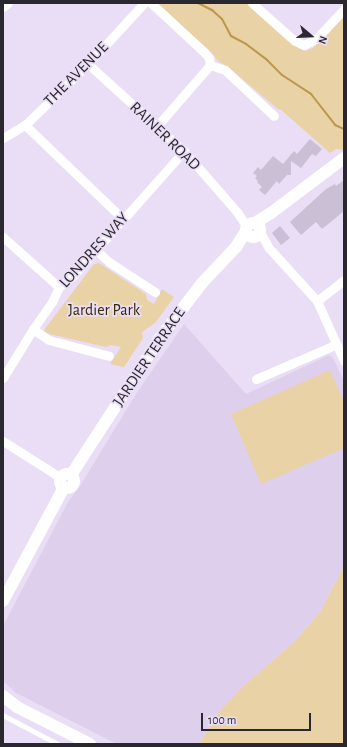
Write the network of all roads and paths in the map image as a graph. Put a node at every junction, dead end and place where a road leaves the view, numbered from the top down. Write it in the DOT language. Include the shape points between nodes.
graph roads {
  1 [pos="8,3"];
  2 [pos="144,3"];
  3 [pos="151,3"];
  4 [pos="252,3"];
  5 [pos="3,7"];
  6 [pos="344,9"];
  7 [pos="88,64"];
  8 [pos="210,65"];
  9 [pos="274,116"];
  10 [pos="25,125"];
  11 [pos="157,126"];
  12 [pos="3,138"];
  13 [pos="184,151"];
  14 [pos="344,158"];
  15 [pos="122,218"];
  16 [pos="253,230"];
  17 [pos="3,237"];
  18 [pos="95,249"];
  19 [pos="344,280"];
  20 [pos="59,287"];
  21 [pos="155,292"];
  22 [pos="317,301"];
  23 [pos="33,329"];
  24 [pos="337,344"];
  25 [pos="108,356"];
  26 [pos="344,361"];
  27 [pos="3,378"];
  28 [pos="256,379"];
  29 [pos="3,441"];
  30 [pos="65,480"];
  31 [pos="3,601"];
  32 [pos="4,698"];
  33 [pos="3,715"];
  34 [pos="58,744"];
  35 [pos="90,744"];
  1 -- 5 [label="street"];
  2 -- 7 [label="street, THE AVENUE"];
  3 -- 8 [label="street" via="204,52 209,58"];
  4 -- 6 [label="street" via="295,41 304,45 316,39"];
  7 -- 10 [label="street, THE AVENUE"];
  7 -- 11 [label="street, RAINER ROAD"];
  8 -- 9 [label="street" via="225,70"];
  8 -- 11 [label="street"];
  10 -- 12 [label="street, THE AVENUE"];
  10 -- 15 [label="street"];
  11 -- 13 [label="street, RAINER ROAD"];
  13 -- 15 [label="street, LONDRES WAY"];
  13 -- 16 [label="street, RAINER ROAD"];
  14 -- 16 [label="street, JARDIER TERRACE" via="271,213"];
  15 -- 18 [label="street, LONDRES WAY"];
  16 -- 22 [label="street, RAINER ROAD"];
  16 -- 30 [label="street, JARDIER TERRACE" via="202,283 160,338"];
  17 -- 20 [label="street"];
  18 -- 20 [label="street, LONDRES WAY" via="72,277"];
  18 -- 21 [label="street" via="109,262"];
  19 -- 22 [label="street"];
  20 -- 23 [label="street, LONDRES WAY"];
  22 -- 24 [label="street, RAINER ROAD"];
  23 -- 25 [label="street" via="49,340"];
  23 -- 27 [label="street, LONDRES WAY"];
  24 -- 26 [label="street, RAINER ROAD"];
  24 -- 28 [label="street"];
  29 -- 30 [label="street"];
  30 -- 31 [label="street, JARDIER TERRACE"];
  32 -- 35 [label="street"];
  33 -- 34 [label="lane"];
}
